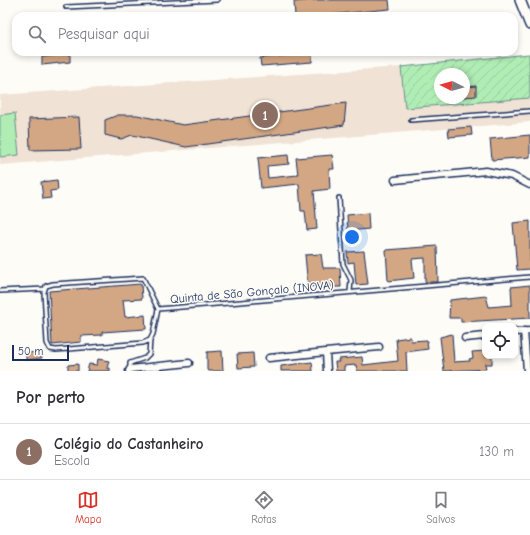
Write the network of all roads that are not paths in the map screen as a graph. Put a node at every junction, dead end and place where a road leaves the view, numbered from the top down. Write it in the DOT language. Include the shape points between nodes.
graph roads {
  1 [pos="217,0"];
  2 [pos="520,0"];
  3 [pos="66,7"];
  4 [pos="530,25"];
  5 [pos="530,111"];
  6 [pos="411,120"];
  7 [pos="395,180"];
  8 [pos="530,185"];
  9 [pos="338,198"];
  10 [pos="530,277"];
  11 [pos="45,289"];
  12 [pos="0,291"];
  13 [pos="350,292"];
  14 [pos="158,309"];
  15 [pos="527,331"];
  16 [pos="482,336"];
  17 [pos="465,338"];
  18 [pos="150,340"];
  19 [pos="379,347"];
  20 [pos="326,352"];
  21 [pos="269,358"];
  22 [pos="189,363"];
  23 [pos="130,370"];
  24 [pos="327,371"];
  25 [pos="527,371"];
  1 -- 3 [label="lane"];
  2 -- 4 [label="main road"];
  5 -- 6 [label="lane"];
  7 -- 8 [label="street" via="486,171 512,176"];
  9 -- 13 [label="lane, Quinta de São Gonçalo (INOVA)" via="343,264 351,280"];
  10 -- 13 [label="lane, Quinta de São Gonçalo (INOVA)"];
  11 -- 12 [label="lane"];
  11 -- 14 [label="lane" via="46,286 53,284 143,278"];
  11 -- 18 [label="lane" via="47,343 50,349 143,343"];
  13 -- 14 [label="lane, Quinta de São Gonçalo (INOVA)"];
  14 -- 18 [label="lane, Quinta de São Gonçalo (INOVA)"];
  15 -- 25 [label="street"];
  16 -- 17 [label="street"];
  18 -- 23 [label="lane, Quinta de São Gonçalo (INOVA)" via="149,354 146,358 130,362"];
  19 -- 20 [label="street"];
  20 -- 21 [label="street"];
  20 -- 24 [label="street"];
  22 -- 23 [label="street"];
}
